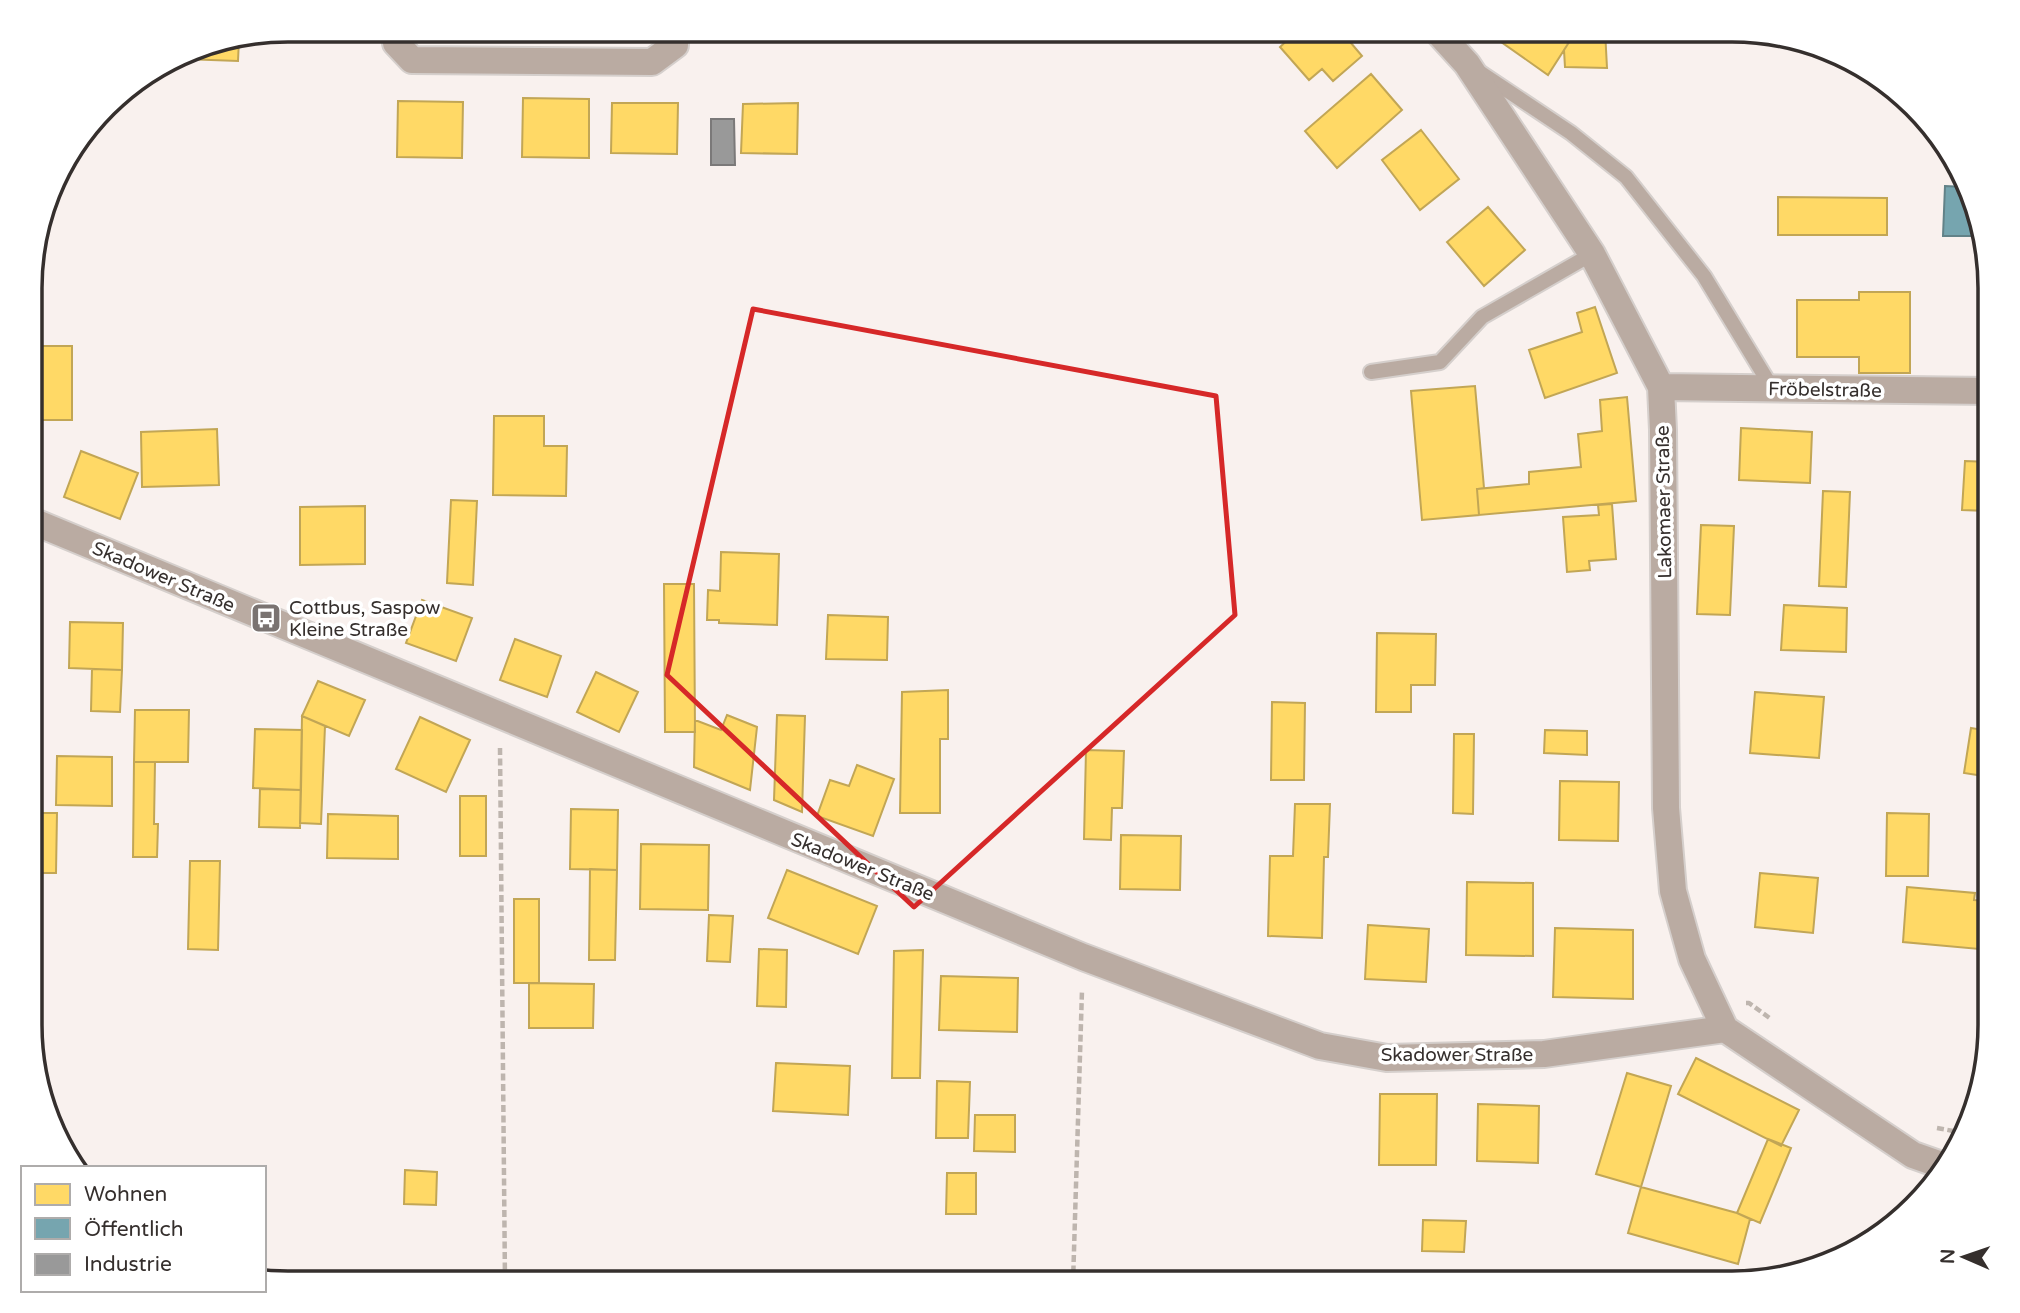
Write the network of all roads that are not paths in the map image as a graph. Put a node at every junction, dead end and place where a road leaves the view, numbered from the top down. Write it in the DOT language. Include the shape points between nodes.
graph roads {
  1 [pos="1447,42"];
  2 [pos="396,43"];
  3 [pos="675,43"];
  4 [pos="1467,64"];
  5 [pos="1592,254"];
  6 [pos="1371,372"];
  7 [pos="1661,387"];
  8 [pos="1772,388"];
  9 [pos="1977,391"];
  10 [pos="42,525"];
  11 [pos="1725,1029"];
  12 [pos="1936,1163"];
  1 -- 4 [label="street, Lakomaer Straße"];
  2 -- 3 [label="street" via="412,60 652,62"];
  4 -- 5 [label="street, Lakomaer Straße"];
  4 -- 8 [label="lane" via="1572,132 1626,177 1703,276"];
  5 -- 6 [label="lane" via="1482,317 1440,362"];
  5 -- 7 [label="street, Lakomaer Straße"];
  7 -- 8 [label="street, Fröbelstraße"];
  7 -- 11 [label="street, Lakomaer Straße" via="1666,808 1673,891 1692,959"];
  8 -- 9 [label="street, Fröbelstraße"];
  10 -- 11 [label="street, Skadower Straße" via="1083,957 1320,1046 1387,1058 1557,1053"];
  11 -- 12 [label="street" via="1913,1155"];
}
